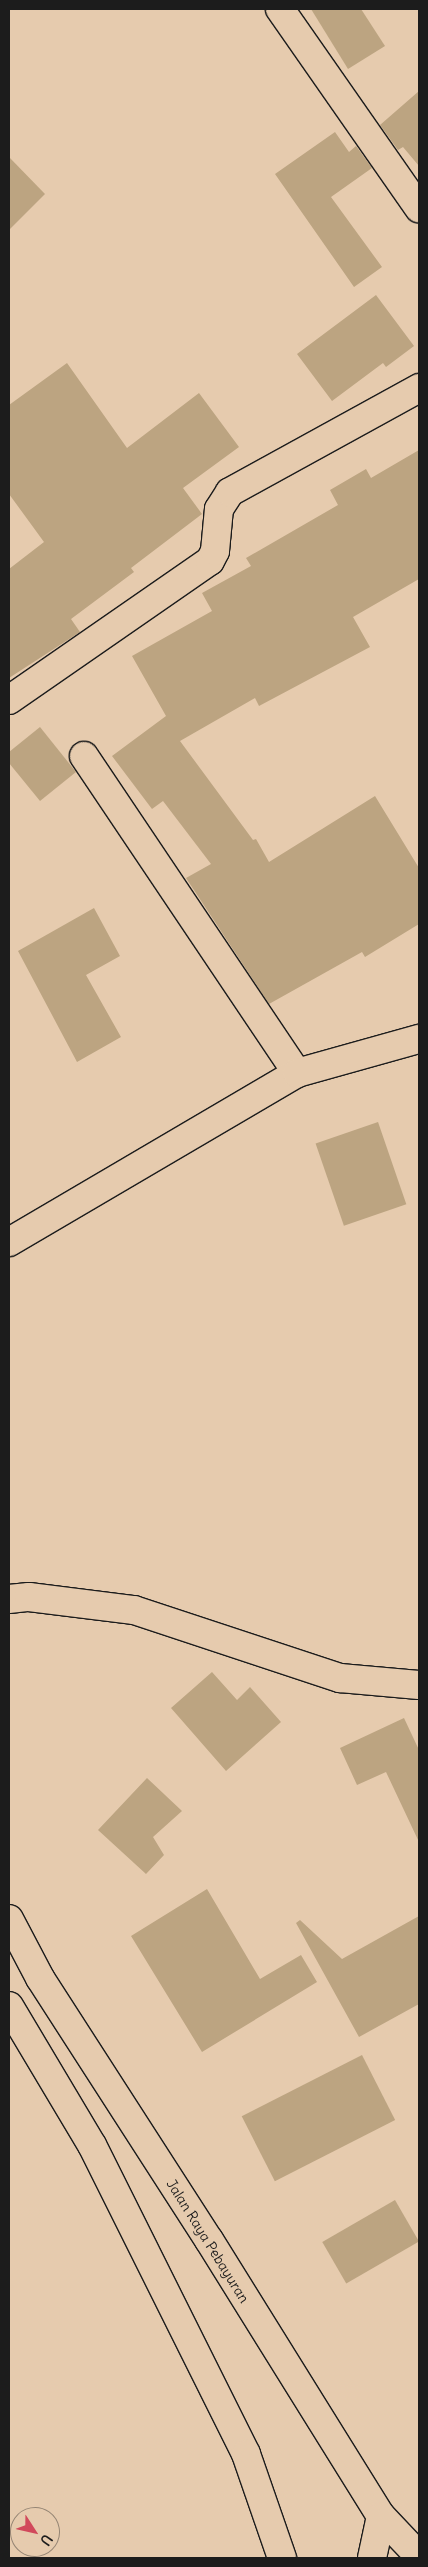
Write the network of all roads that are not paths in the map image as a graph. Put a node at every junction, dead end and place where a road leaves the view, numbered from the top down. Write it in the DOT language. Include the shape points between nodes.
graph roads {
  1 [pos="280,9"];
  2 [pos="419,208"];
  3 [pos="419,388"];
  4 [pos="9,700"];
  5 [pos="84,756"];
  6 [pos="419,1039"];
  7 [pos="297,1074"];
  8 [pos="9,1242"];
  9 [pos="9,1599"];
  10 [pos="419,1685"];
  11 [pos="9,1919"];
  12 [pos="9,2006"];
  13 [pos="381,2516"];
  14 [pos="419,2556"];
  15 [pos="282,2558"];
  16 [pos="372,2558"];
  1 -- 2 [label="street"];
  3 -- 4 [label="street" via="230,492 220,509 215,551 210,561"];
  5 -- 7 [label="street"];
  6 -- 7 [label="street"];
  7 -- 8 [label="street"];
  9 -- 10 [label="street" via="29,1598 134,1610 340,1678"];
  11 -- 13 [label="street, Jalan Raya Pebayuran" via="40,1978"];
  12 -- 15 [label="street" via="92,2145 246,2454"];
  13 -- 14 [label="street, Jalan Raya Pebayuran"];
  13 -- 16 [label="street"];
}
